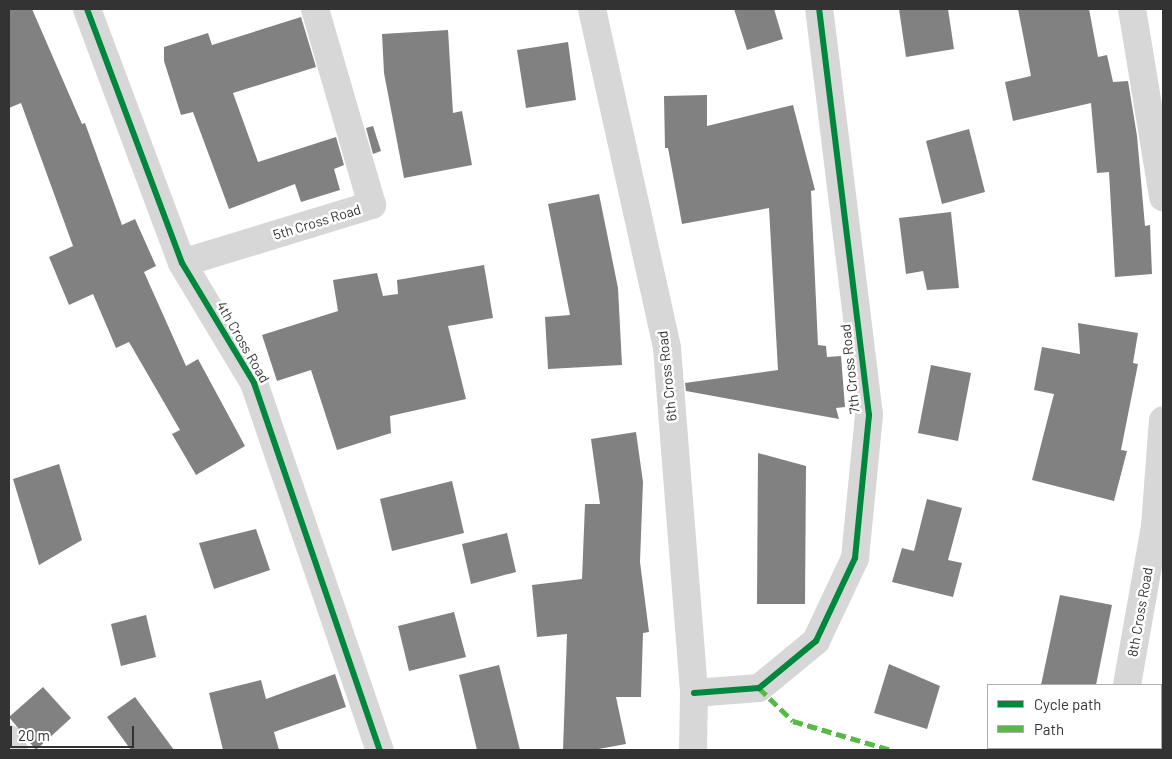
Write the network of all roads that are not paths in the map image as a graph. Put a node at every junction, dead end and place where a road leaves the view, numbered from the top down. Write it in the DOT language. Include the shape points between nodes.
graph roads {
  1 [pos="87,9"];
  2 [pos="315,9"];
  3 [pos="592,9"];
  4 [pos="819,9"];
  5 [pos="1132,9"];
  6 [pos="1163,197"];
  7 [pos="182,263"];
  8 [pos="1163,420"];
  9 [pos="1127,684"];
  10 [pos="694,693"];
  11 [pos="9,739"];
  12 [pos="14,750"];
  13 [pos="380,750"];
  14 [pos="693,750"];
  1 -- 7 [label="street, 4th Cross Road"];
  2 -- 7 [label="street, 5th Cross Road" via="372,205"];
  3 -- 10 [label="street, 6th Cross Road" via="667,348"];
  4 -- 10 [label="street, 7th Cross Road" via="869,415 855,558 816,641 758,688"];
  5 -- 6 [label="street"];
  7 -- 13 [label="street, 4th Cross Road" via="254,383"];
  8 -- 9 [label="street, 8th Cross Road" via="1155,526"];
  10 -- 14 [label="street, 6th Cross Road"];
  11 -- 12 [label="street"];
}
